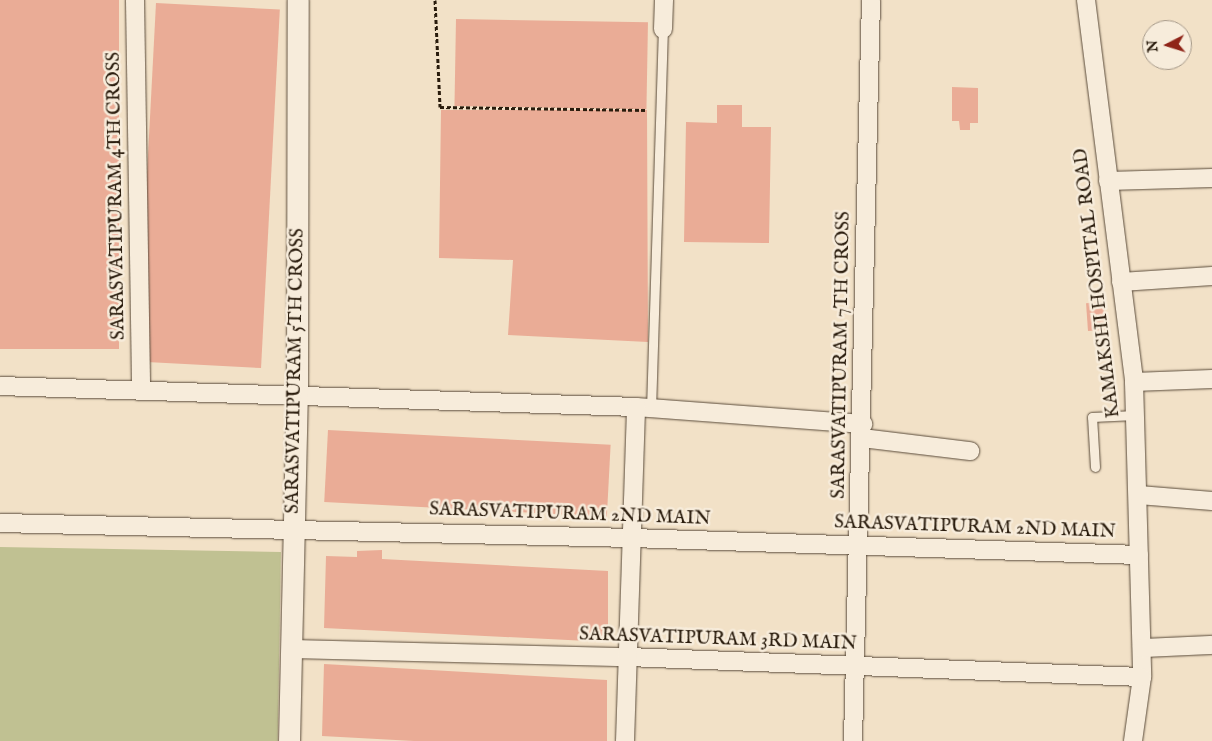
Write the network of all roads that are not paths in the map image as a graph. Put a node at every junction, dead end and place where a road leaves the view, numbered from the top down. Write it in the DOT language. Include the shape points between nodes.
graph roads {
  1 [pos="136,0"];
  2 [pos="298,0"];
  3 [pos="664,0"];
  4 [pos="871,0"];
  5 [pos="1086,0"];
  6 [pos="663,29"];
  7 [pos="1212,178"];
  8 [pos="1108,181"];
  9 [pos="1212,276"];
  10 [pos="1121,282"];
  11 [pos="1212,379"];
  12 [pos="1134,382"];
  13 [pos="0,386"];
  14 [pos="141,390"];
  15 [pos="297,395"];
  16 [pos="643,408"];
  17 [pos="1135,415"];
  18 [pos="862,431"];
  19 [pos="970,452"];
  20 [pos="1095,467"];
  21 [pos="1139,495"];
  22 [pos="1212,501"];
  23 [pos="0,523"];
  24 [pos="294,529"];
  25 [pos="632,538"];
  26 [pos="858,545"];
  27 [pos="1139,555"];
  28 [pos="1212,645"];
  29 [pos="1142,648"];
  30 [pos="291,649"];
  31 [pos="628,657"];
  32 [pos="854,666"];
  33 [pos="1142,677"];
  34 [pos="289,741"];
  35 [pos="625,741"];
  36 [pos="853,741"];
  37 [pos="1133,741"];
  1 -- 14 [label="street, SARASVATIPURAM 4TH CROSS"];
  2 -- 15 [label="street, SARASVATIPURAM 5TH CROSS"];
  3 -- 6 [label="street"];
  4 -- 18 [label="street, SARASVATIPURAM 7TH CROSS"];
  5 -- 8 [label="street, KAMAKSHI HOSPITAL ROAD"];
  6 -- 16 [label="lane"];
  7 -- 8 [label="street"];
  8 -- 10 [label="street, KAMAKSHI HOSPITAL ROAD"];
  9 -- 10 [label="street"];
  10 -- 12 [label="street, KAMAKSHI HOSPITAL ROAD"];
  11 -- 12 [label="street"];
  12 -- 17 [label="street, KAMAKSHI HOSPITAL ROAD"];
  13 -- 14 [label="street"];
  14 -- 15 [label="street"];
  15 -- 16 [label="street"];
  15 -- 24 [label="street, SARASVATIPURAM 5TH CROSS"];
  16 -- 18 [label="street"];
  16 -- 25 [label="street"];
  17 -- 20 [label="lane" via="1092,417"];
  17 -- 21 [label="street, KAMAKSHI HOSPITAL ROAD"];
  18 -- 19 [label="street"];
  18 -- 26 [label="street, SARASVATIPURAM 7TH CROSS"];
  21 -- 22 [label="street"];
  21 -- 27 [label="street, KAMAKSHI HOSPITAL ROAD"];
  23 -- 24 [label="street, SARASVATIPURAM 2ND MAIN"];
  24 -- 25 [label="street, SARASVATIPURAM 2ND MAIN"];
  24 -- 30 [label="street, SARASVATIPURAM 5TH CROSS"];
  25 -- 26 [label="street, SARASVATIPURAM 2ND MAIN"];
  25 -- 31 [label="street"];
  26 -- 27 [label="street, SARASVATIPURAM 2ND MAIN"];
  26 -- 32 [label="street, SARASVATIPURAM 7TH CROSS"];
  27 -- 29 [label="street, KAMAKSHI HOSPITAL ROAD"];
  28 -- 29 [label="street"];
  29 -- 33 [label="street, KAMAKSHI HOSPITAL ROAD"];
  30 -- 31 [label="street, SARASVATIPURAM 3RD MAIN"];
  30 -- 34 [label="street, SARASVATIPURAM 5TH CROSS"];
  31 -- 32 [label="street, SARASVATIPURAM 3RD MAIN"];
  31 -- 35 [label="street"];
  32 -- 33 [label="street, SARASVATIPURAM 3RD MAIN"];
  32 -- 36 [label="street, SARASVATIPURAM 7TH CROSS"];
  33 -- 37 [label="street, KAMAKSHI HOSPITAL ROAD"];
}
